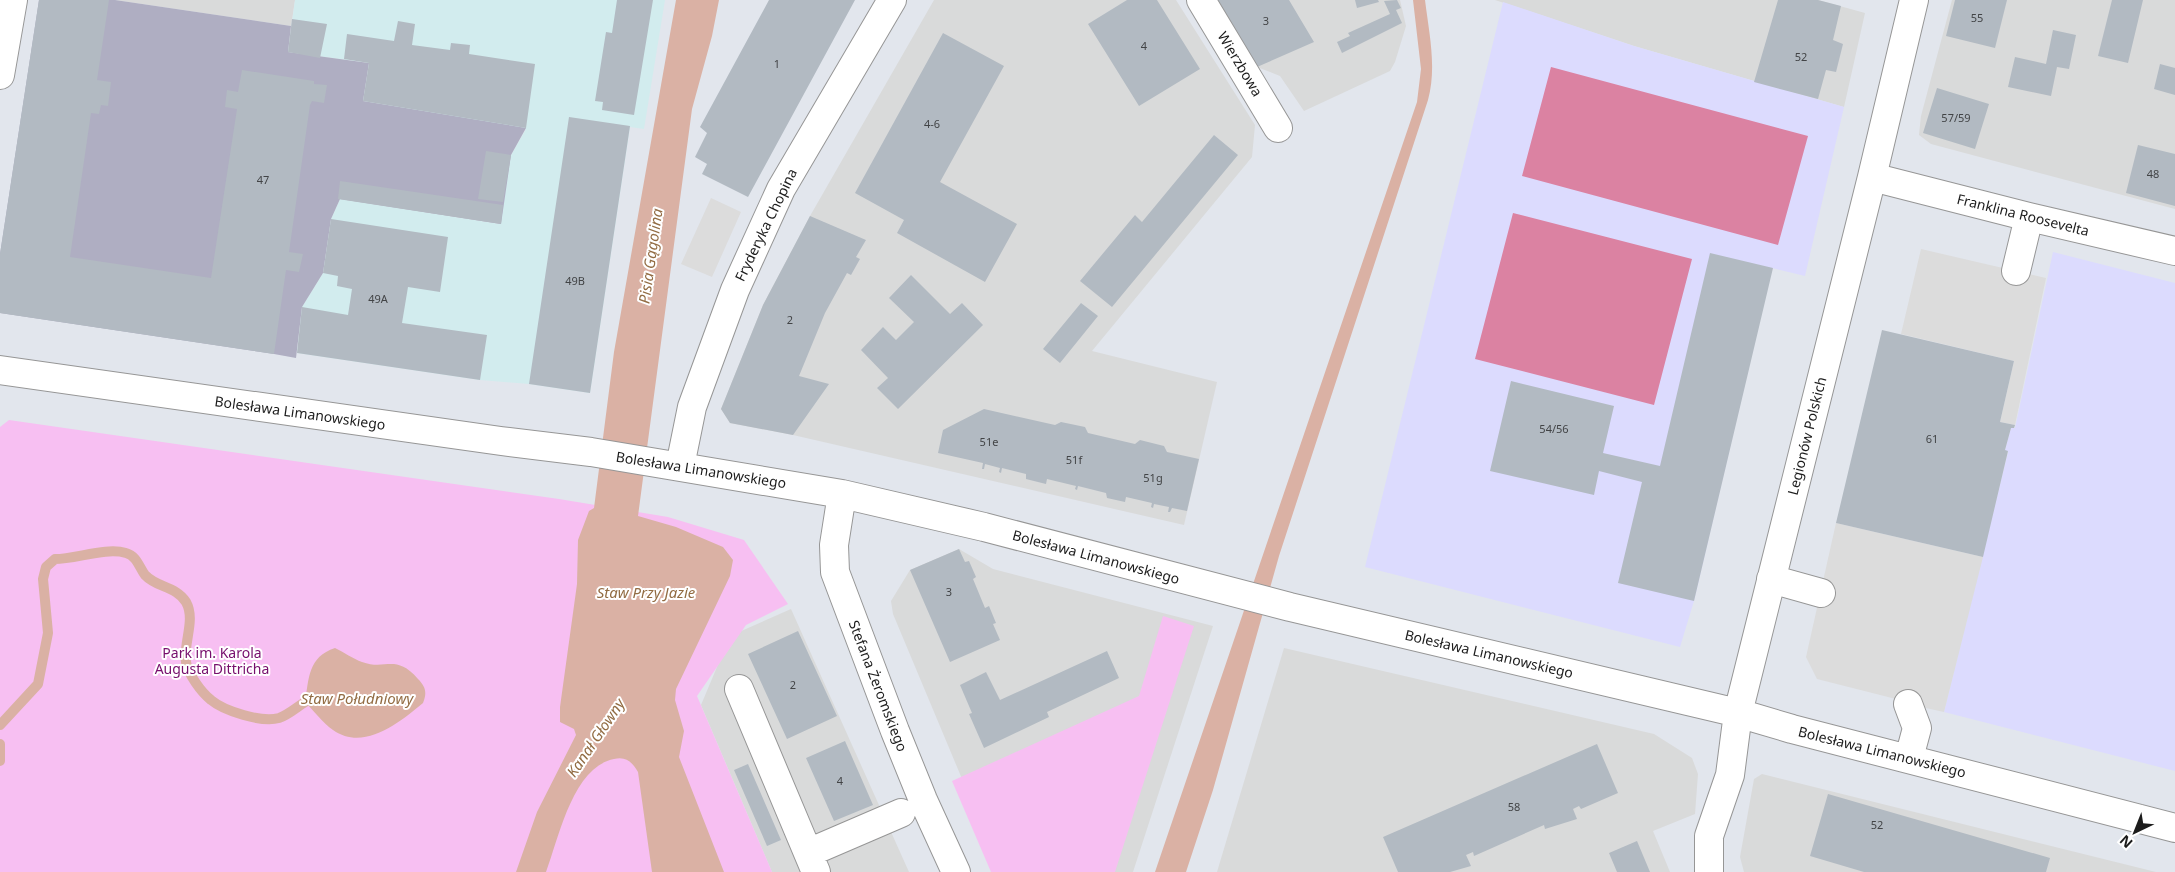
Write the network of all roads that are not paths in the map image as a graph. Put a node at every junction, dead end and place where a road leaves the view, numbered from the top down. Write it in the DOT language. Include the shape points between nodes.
graph roads {
  1 [pos="13,0"];
  2 [pos="892,0"];
  3 [pos="1201,0"];
  4 [pos="1914,0"];
  5 [pos="0,75"];
  6 [pos="1278,128"];
  7 [pos="1872,177"];
  8 [pos="2029,217"];
  9 [pos="2175,251"];
  10 [pos="2016,271"];
  11 [pos="0,370"];
  12 [pos="670,465"];
  13 [pos="842,494"];
  14 [pos="1772,579"];
  15 [pos="1821,592"];
  16 [pos="739,689"];
  17 [pos="1908,704"];
  18 [pos="1738,713"];
  19 [pos="1909,758"];
  20 [pos="901,813"];
  21 [pos="2175,828"];
  22 [pos="812,862"];
  23 [pos="956,872"];
  24 [pos="1709,872"];
  1 -- 5 [label="street"];
  2 -- 12 [label="street, Fryderyka Chopina" via="780,189 736,290"];
  3 -- 6 [label="street, Wierzbowa"];
  4 -- 7 [label="street, Legionów Polskich"];
  7 -- 8 [label="street, Franklina Roosevelta"];
  7 -- 14 [label="street, Legionów Polskich"];
  8 -- 9 [label="street, Franklina Roosevelta"];
  8 -- 10 [label="street"];
  11 -- 12 [label="street, Bolesława Limanowskiego"];
  12 -- 13 [label="street, Bolesława Limanowskiego"];
  13 -- 18 [label="street, Bolesława Limanowskiego" via="984,527 1290,607"];
  13 -- 23 [label="street, Stefana Żeromskiego" via="834,545 835,572 899,739"];
  14 -- 15 [label="street"];
  14 -- 18 [label="street, Legionów Polskich"];
  16 -- 22 [label="street"];
  17 -- 19 [label="street" via="1917,728"];
  18 -- 19 [label="street, Bolesława Limanowskiego"];
  18 -- 24 [label="street, Legionów Polskich" via="1730,774 1709,836"];
  19 -- 21 [label="street, Bolesława Limanowskiego"];
  20 -- 22 [label="street"];
}
